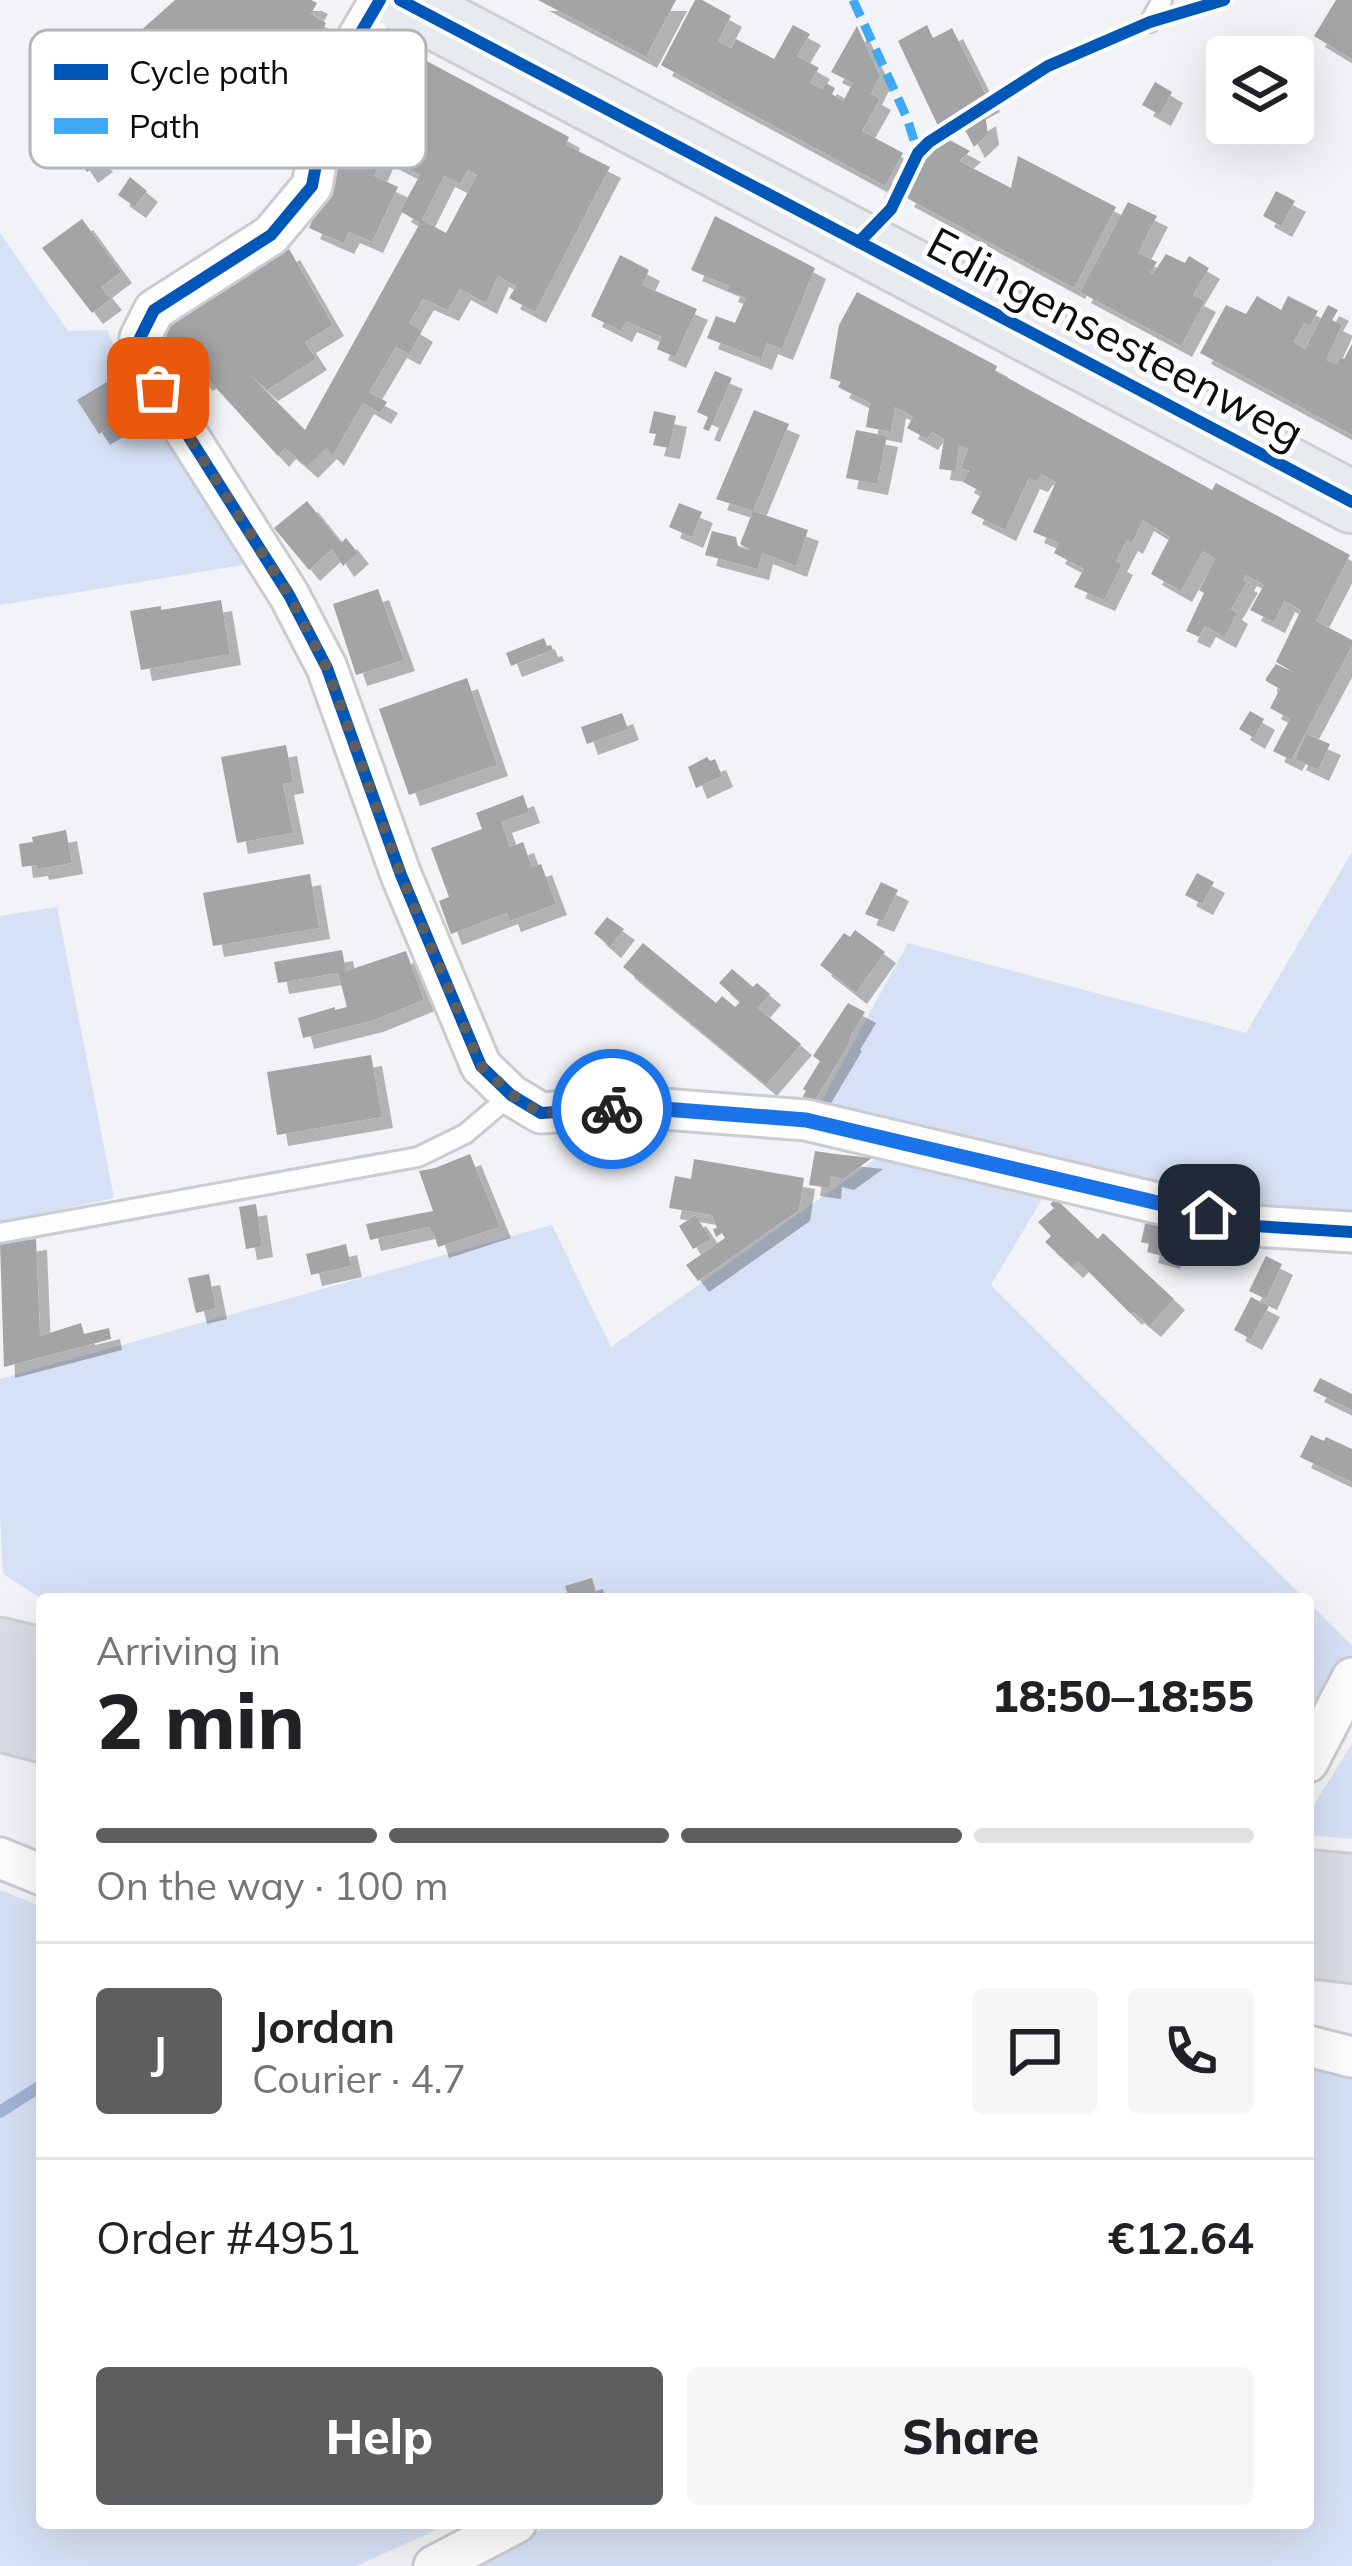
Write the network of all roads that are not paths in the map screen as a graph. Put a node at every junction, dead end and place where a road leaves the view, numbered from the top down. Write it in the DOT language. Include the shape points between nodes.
graph roads {
  1 [pos="380,0"];
  2 [pos="400,0"];
  3 [pos="1162,0"];
  4 [pos="1150,22"];
  5 [pos="362,30"];
  6 [pos="315,168"];
  7 [pos="1352,502"];
  8 [pos="512,1095"];
  9 [pos="1352,1232"];
  10 [pos="0,1233"];
  11 [pos="0,1652"];
  12 [pos="36,1661"];
  13 [pos="1352,1678"];
  14 [pos="0,1717"];
  15 [pos="36,1726"];
  16 [pos="1314,1751"];
  17 [pos="0,1858"];
  18 [pos="36,1873"];
  19 [pos="1314,1885"];
  20 [pos="1352,1888"];
  21 [pos="1314,1945"];
  22 [pos="1352,1949"];
  23 [pos="1314,2048"];
  24 [pos="1352,2057"];
  25 [pos="505,2529"];
  26 [pos="434,2566"];
  1 -- 5 [label="street"];
  2 -- 7 [label="main road, Edingensesteenweg"];
  3 -- 4 [label="lane"];
  6 -- 8 [label="street" via="312,186 271,235 154,310 140,338 158,388 327,668 481,1066"];
  8 -- 9 [label="street" via="541,1113 638,1107 806,1120 1254,1226"];
  8 -- 10 [label="lane" via="465,1134 418,1157"];
  11 -- 12 [label="highway"];
  13 -- 16 [label="street"];
  14 -- 15 [label="highway"];
  17 -- 18 [label="street"];
  19 -- 20 [label="highway"];
  21 -- 22 [label="highway"];
  23 -- 24 [label="street"];
  25 -- 26 [label="street"];
}
